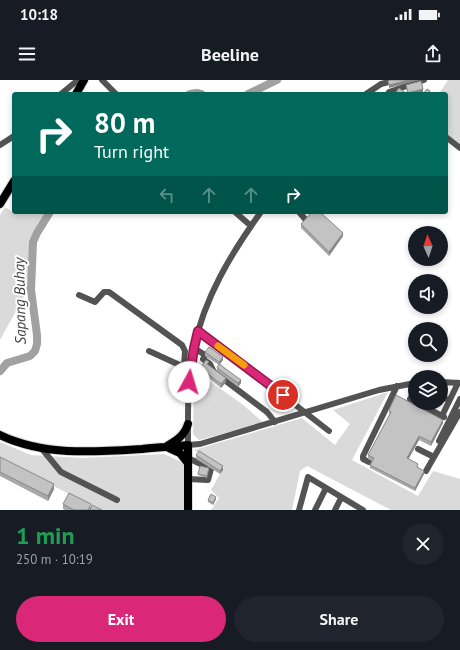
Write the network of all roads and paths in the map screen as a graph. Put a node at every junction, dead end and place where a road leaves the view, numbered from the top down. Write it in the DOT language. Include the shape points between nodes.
graph roads {
  1 [pos="78,80"];
  2 [pos="84,80"];
  3 [pos="102,80"];
  4 [pos="396,80"];
  5 [pos="424,80"];
  6 [pos="380,84"];
  7 [pos="63,92"];
  8 [pos="77,92"];
  9 [pos="114,92"];
  10 [pos="369,92"];
  11 [pos="389,92"];
  12 [pos="393,92"];
  13 [pos="12,137"];
  14 [pos="448,139"];
  15 [pos="0,145"];
  16 [pos="460,148"];
  17 [pos="12,184"];
  18 [pos="0,204"];
  19 [pos="238,214"];
  20 [pos="260,214"];
  21 [pos="301,214"];
  22 [pos="305,218"];
  23 [pos="251,226"];
  24 [pos="79,295"];
  25 [pos="198,331"];
  26 [pos="194,348"];
  27 [pos="149,352"];
  28 [pos="184,367"];
  29 [pos="190,369"];
  30 [pos="448,382"];
  31 [pos="459,383"];
  32 [pos="408,384"];
  33 [pos="397,386"];
  34 [pos="460,399"];
  35 [pos="449,400"];
  36 [pos="430,410"];
  37 [pos="460,412"];
  38 [pos="305,413"];
  39 [pos="442,416"];
  40 [pos="448,421"];
  41 [pos="275,422"];
  42 [pos="188,424"];
  43 [pos="329,431"];
  44 [pos="0,436"];
  45 [pos="439,441"];
  46 [pos="188,445"];
  47 [pos="166,447"];
  48 [pos="42,449"];
  49 [pos="418,449"];
  50 [pos="434,457"];
  51 [pos="187,460"];
  52 [pos="369,462"];
  53 [pos="426,471"];
  54 [pos="188,479"];
  55 [pos="326,488"];
  56 [pos="341,498"];
  57 [pos="117,500"];
  58 [pos="188,510"];
  59 [pos="299,510"];
  60 [pos="315,510"];
  61 [pos="335,510"];
  62 [pos="363,510"];
  1 -- 7 [label="street"];
  2 -- 8 [label="main road"];
  3 -- 9 [label="street"];
  4 -- 6 [label="street"];
  5 -- 12 [label="street"];
  6 -- 10 [label="street"];
  6 -- 11 [label="street"];
  13 -- 15 [label="street"];
  14 -- 16 [label="street"];
  17 -- 18 [label="main road"];
  19 -- 23 [label="street"];
  20 -- 23 [label="street"];
  21 -- 22 [label="street"];
  23 -- 25 [label="street" via="216,283"];
  24 -- 28 [label="street" via="95,302 102,293 109,292 184,348"];
  25 -- 26 [label="street"];
  25 -- 38 [label="street"];
  26 -- 29 [label="street"];
  26 -- 41 [label="street" via="205,355 203,359 210,364 214,372 267,412"];
  27 -- 28 [label="street"];
  28 -- 29 [label="street"];
  29 -- 42 [label="street"];
  30 -- 31 [label="street"];
  31 -- 35 [label="street"];
  32 -- 33 [label="street"];
  33 -- 38 [label="street"];
  33 -- 52 [label="street" via="363,456 363,459"];
  34 -- 40 [label="street"];
  35 -- 39 [label="street"];
  36 -- 39 [label="street"];
  37 -- 50 [label="street"];
  38 -- 41 [label="street"];
  38 -- 43 [label="street"];
  39 -- 40 [label="street"];
  40 -- 45 [label="street"];
  41 -- 46 [label="street" via="200,444"];
  42 -- 46 [label="street"];
  42 -- 47 [label="main road" via="180,438"];
  44 -- 48 [label="main road"];
  46 -- 47 [label="main road"];
  46 -- 51 [label="main road"];
  47 -- 48 [label="main road" via="116,451"];
  47 -- 51 [label="main road" via="180,453"];
  48 -- 57 [label="street" via="61,472"];
  49 -- 50 [label="street"];
  50 -- 53 [label="street"];
  51 -- 54 [label="main road"];
  51 -- 54 [label="street" via="211,469 208,480"];
  54 -- 58 [label="main road"];
  55 -- 56 [label="street"];
  55 -- 59 [label="street" via="308,477"];
  55 -- 60 [label="street"];
  56 -- 61 [label="street"];
  56 -- 62 [label="street"];
}
